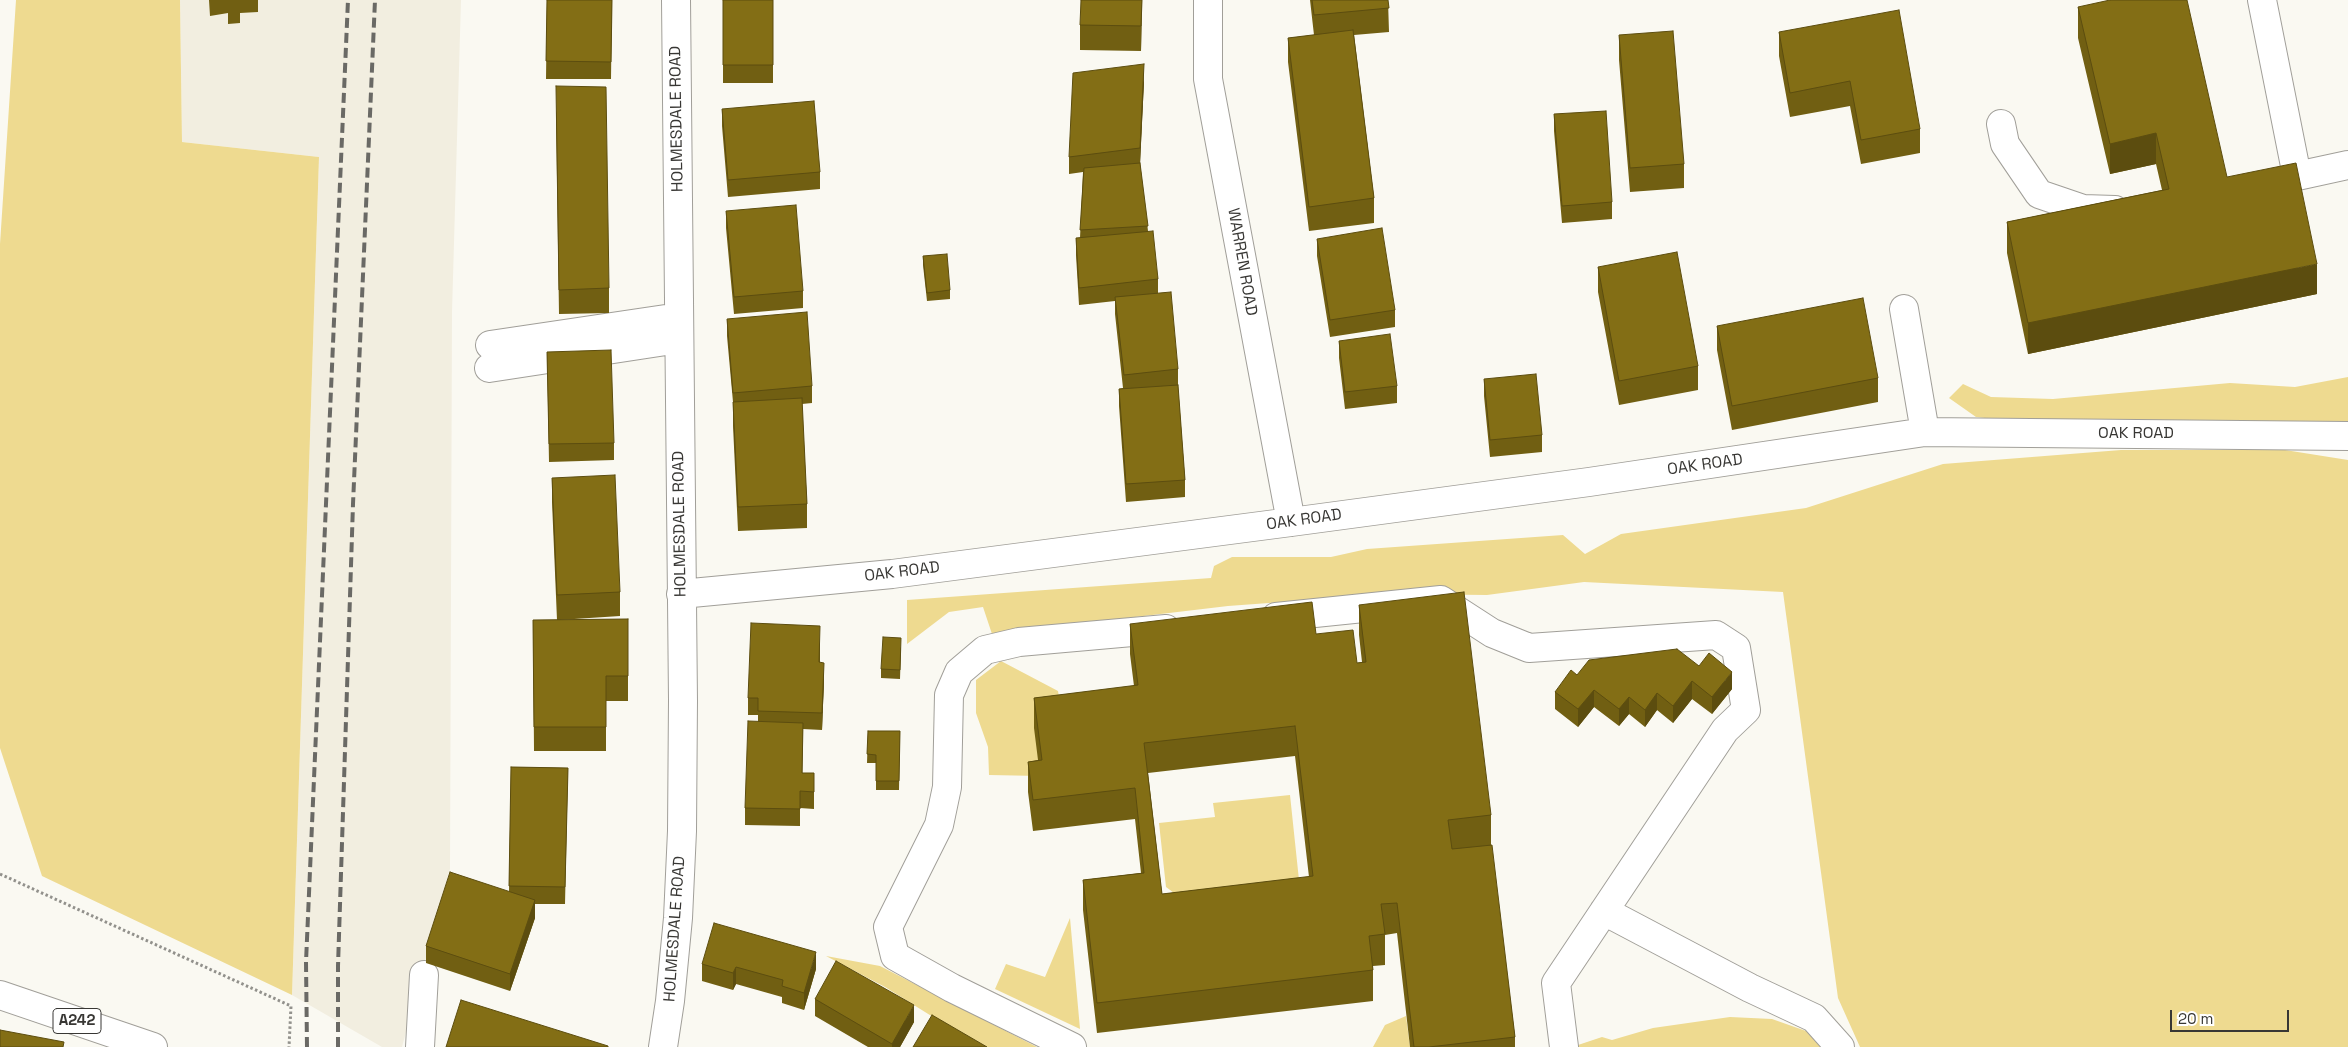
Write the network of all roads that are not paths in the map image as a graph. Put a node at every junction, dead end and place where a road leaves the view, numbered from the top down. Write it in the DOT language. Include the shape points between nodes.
graph roads {
  1 [pos="676,0"];
  2 [pos="1208,0"];
  3 [pos="2262,0"];
  4 [pos="2001,124"];
  5 [pos="2348,165"];
  6 [pos="2297,176"];
  7 [pos="2269,182"];
  8 [pos="2142,209"];
  9 [pos="1904,309"];
  10 [pos="679,328"];
  11 [pos="489,357"];
  12 [pos="1925,432"];
  13 [pos="2348,436"];
  14 [pos="1291,522"];
  15 [pos="681,594"];
  16 [pos="1250,620"];
  17 [pos="1192,626"];
  18 [pos="1604,911"];
  19 [pos="424,975"];
  20 [pos="0,995"];
  21 [pos="153,1047"];
  22 [pos="420,1047"];
  23 [pos="663,1047"];
  24 [pos="1072,1047"];
  25 [pos="1564,1047"];
  26 [pos="1840,1047"];
  1 -- 10 [label="street, HOLMESDALE ROAD"];
  2 -- 14 [label="street, WARREN ROAD" via="1208,79"];
  3 -- 6 [label="street"];
  4 -- 8 [label="street" via="2006,144 2039,194 2083,209"];
  5 -- 6 [label="street"];
  6 -- 7 [label="street"];
  9 -- 12 [label="street"];
  10 -- 11 [label="street"];
  10 -- 15 [label="street, HOLMESDALE ROAD"];
  12 -- 13 [label="street, OAK ROAD"];
  12 -- 14 [label="street, OAK ROAD"];
  14 -- 15 [label="street, OAK ROAD" via="892,574"];
  15 -- 23 [label="street, HOLMESDALE ROAD" via="682,831 678,918"];
  16 -- 18 [label="street" via="1441,600 1492,633 1529,648 1716,636 1736,648 1746,710 1725,730"];
  17 -- 24 [label="street" via="1019,642 985,650 959,672 950,695 945,796 939,825 888,927 895,956"];
  18 -- 25 [label="street" via="1556,983"];
  18 -- 26 [label="street" via="1814,1018"];
  19 -- 22 [label="street"];
  20 -- 21 [label="street, A242"];
}
